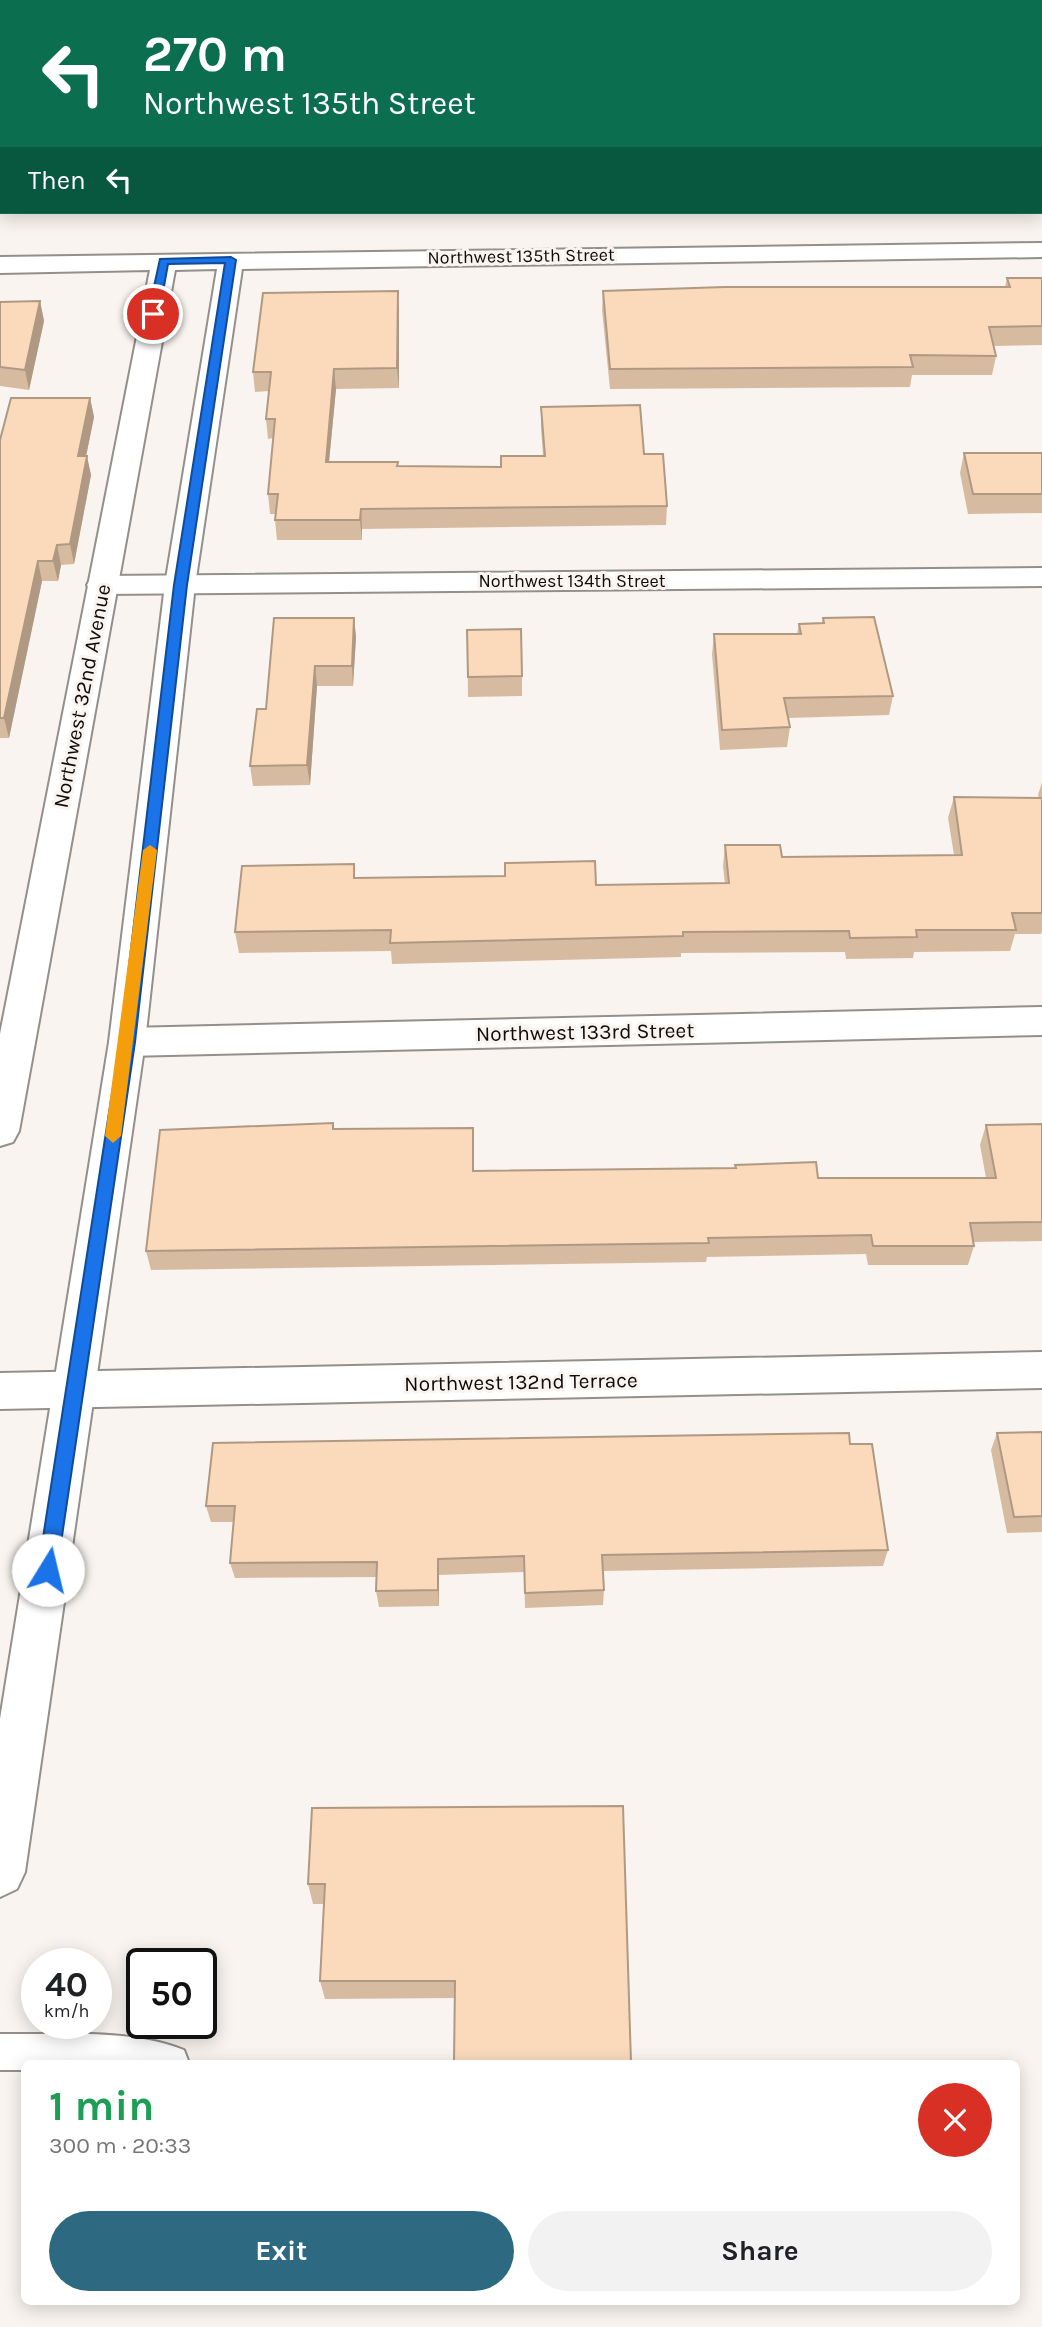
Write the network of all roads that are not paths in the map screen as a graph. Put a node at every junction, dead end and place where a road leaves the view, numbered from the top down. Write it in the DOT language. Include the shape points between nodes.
graph roads {
  1 [pos="1042,250"];
  2 [pos="231,260"];
  3 [pos="164,261"];
  4 [pos="0,265"];
  5 [pos="1042,578"];
  6 [pos="102,585"];
  7 [pos="180,585"];
  8 [pos="1042,1021"];
  9 [pos="127,1042"];
  10 [pos="0,1131"];
  11 [pos="1042,1370"];
  12 [pos="0,1391"];
  13 [pos="76,1391"];
  14 [pos="0,1872"];
  15 [pos="0,2052"];
  16 [pos="151,2060"];
  1 -- 2 [label="main road, Northwest 135th Street"];
  2 -- 3 [label="main road, Northwest 135th Street"];
  2 -- 7 [label="main road"];
  3 -- 4 [label="main road, Northwest 135th Street"];
  3 -- 6 [label="main road, Northwest 32nd Avenue"];
  5 -- 7 [label="main road, Northwest 134th Street"];
  6 -- 7 [label="main road, Northwest 134th Street"];
  6 -- 10 [label="main road, Northwest 32nd Avenue"];
  7 -- 9 [label="main road"];
  8 -- 9 [label="main road, Northwest 133rd Street"];
  9 -- 13 [label="main road"];
  11 -- 13 [label="main road, Northwest 132nd Terrace"];
  12 -- 13 [label="main road, Northwest 132nd Terrace"];
  13 -- 14 [label="main road"];
  15 -- 16 [label="lane" via="111,2054"];
}
